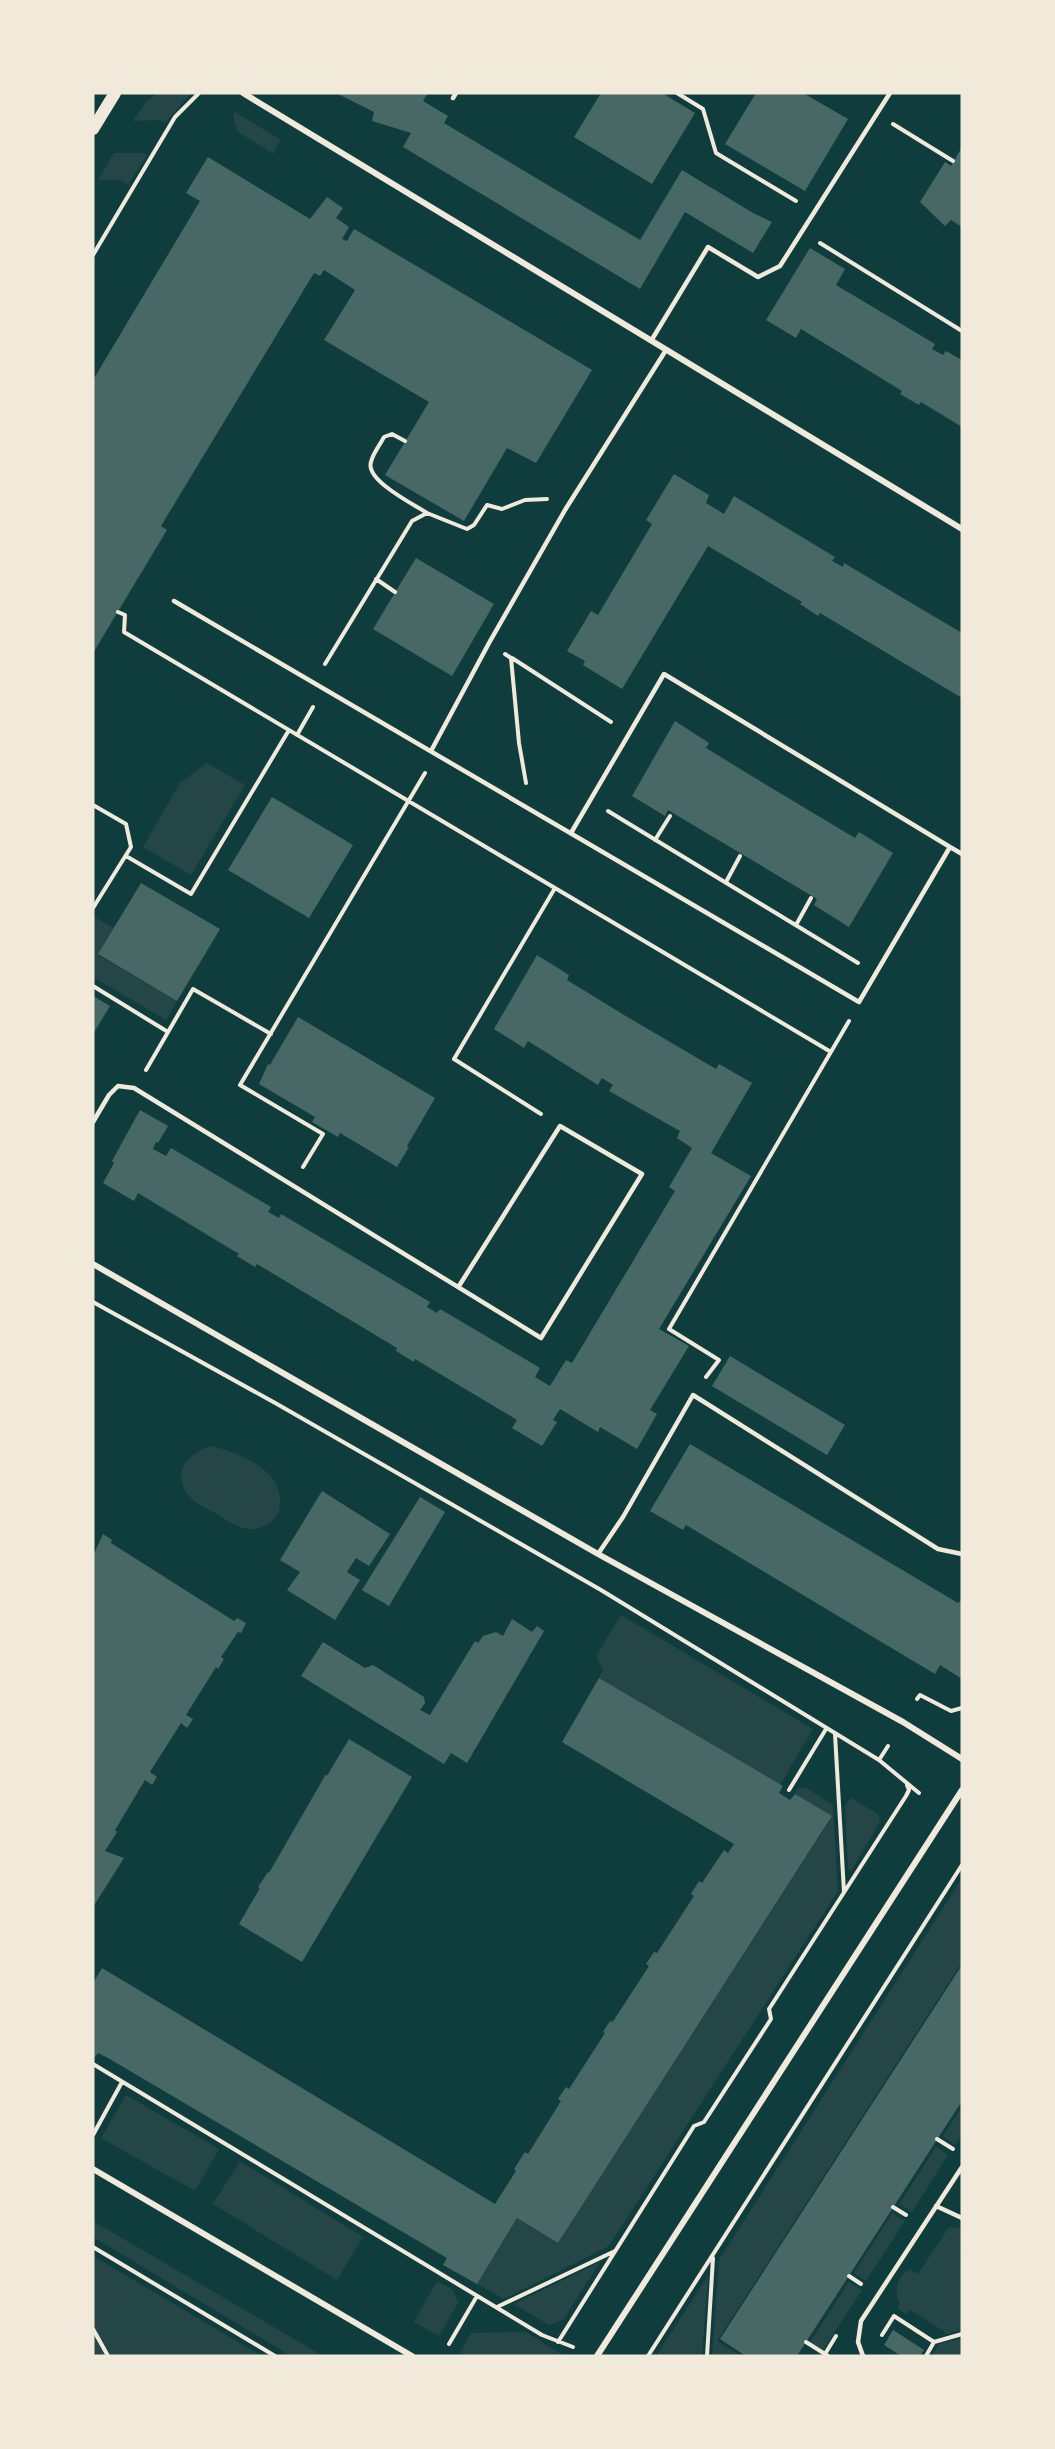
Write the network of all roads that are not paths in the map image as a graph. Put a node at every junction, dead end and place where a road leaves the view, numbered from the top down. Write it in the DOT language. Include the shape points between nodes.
graph roads {
  1 [pos="115,93"];
  2 [pos="243,93"];
  3 [pos="890,93"];
  4 [pos="93,129"];
  5 [pos="651,341"];
  6 [pos="666,350"];
  7 [pos="962,529"];
  8 [pos="174,601"];
  9 [pos="431,751"];
  10 [pos="571,833"];
  11 [pos="950,847"];
  12 [pos="962,854"];
  13 [pos="93,1122"];
  14 [pos="93,1264"];
  15 [pos="459,1286"];
  16 [pos="598,1554"];
  17 [pos="962,1554"];
  18 [pos="962,1759"];
  19 [pos="962,1790"];
  20 [pos="962,2167"];
  21 [pos="93,2169"];
  22 [pos="936,2206"];
  23 [pos="962,2218"];
  24 [pos="412,2356"];
  25 [pos="597,2356"];
  26 [pos="863,2356"];
  1 -- 4 [label="main road"];
  2 -- 5 [label="street"];
  3 -- 5 [label="lane" via="780,266 758,277 708,247"];
  5 -- 6 [label="street"];
  6 -- 7 [label="street"];
  6 -- 9 [label="lane" via="565,510"];
  8 -- 9 [label="lane"];
  9 -- 10 [label="lane"];
  10 -- 11 [label="lane" via="859,1002"];
  10 -- 11 [label="lane" via="664,674"];
  11 -- 12 [label="lane"];
  13 -- 15 [label="lane" via="118,1086 134,1088"];
  14 -- 16 [label="street"];
  15 -- 15 [label="lane" via="541,1338 642,1174 560,1126"];
  16 -- 17 [label="lane" via="693,1395 939,1549"];
  16 -- 18 [label="street" via="903,1722"];
  19 -- 25 [label="street"];
  20 -- 22 [label="lane"];
  21 -- 24 [label="street"];
  22 -- 23 [label="lane"];
  22 -- 26 [label="lane" via="861,2321 858,2342"];
}
